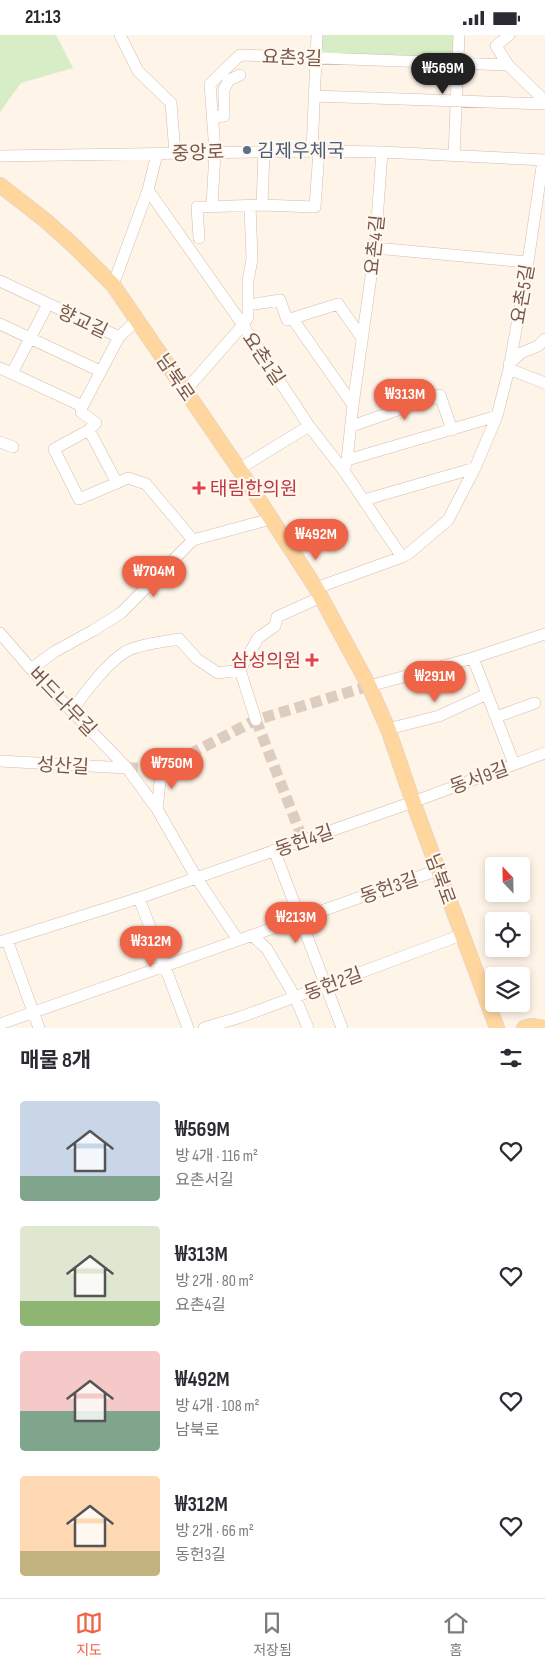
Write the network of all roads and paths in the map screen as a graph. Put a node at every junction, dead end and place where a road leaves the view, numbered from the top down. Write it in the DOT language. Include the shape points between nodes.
graph roads {
  1 [pos="120,35"];
  2 [pos="317,35"];
  3 [pos="459,35"];
  4 [pos="509,35"];
  5 [pos="315,57"];
  6 [pos="459,63"];
  7 [pos="508,65"];
  8 [pos="240,75"];
  9 [pos="314,96"];
  10 [pos="456,100"];
  11 [pos="545,103"];
  12 [pos="212,117"];
  13 [pos="264,151"];
  14 [pos="316,151"];
  15 [pos="215,152"];
  16 [pos="382,152"];
  17 [pos="175,153"];
  18 [pos="158,154"];
  19 [pos="454,155"];
  20 [pos="0,156"];
  21 [pos="544,160"];
  22 [pos="0,185"];
  23 [pos="148,190"];
  24 [pos="212,206"];
  25 [pos="256,206"];
  26 [pos="200,238"];
  27 [pos="375,248"];
  28 [pos="528,261"];
  29 [pos="0,281"];
  30 [pos="113,285"];
  31 [pos="48,304"];
  32 [pos="248,305"];
  33 [pos="289,319"];
  34 [pos="137,320"];
  35 [pos="0,324"];
  36 [pos="243,325"];
  37 [pos="119,337"];
  38 [pos="362,338"];
  39 [pos="30,339"];
  40 [pos="545,339"];
  41 [pos="509,366"];
  42 [pos="0,368"];
  43 [pos="100,371"];
  44 [pos="12,373"];
  45 [pos="545,383"];
  46 [pos="185,391"];
  47 [pos="353,405"];
  48 [pos="82,406"];
  49 [pos="497,416"];
  50 [pos="352,425"];
  51 [pos="309,426"];
  52 [pos="89,430"];
  53 [pos="452,430"];
  54 [pos="0,442"];
  55 [pos="13,447"];
  56 [pos="347,460"];
  57 [pos="475,468"];
  58 [pos="239,469"];
  59 [pos="344,471"];
  60 [pos="117,483"];
  61 [pos="364,500"];
  62 [pos="271,519"];
  63 [pos="193,540"];
  64 [pos="402,557"];
  65 [pos="318,593"];
  66 [pos="0,633"];
  67 [pos="545,633"];
  68 [pos="473,658"];
  69 [pos="31,669"];
  70 [pos="240,670"];
  71 [pos="369,686"];
  72 [pos="487,694"];
  73 [pos="534,703"];
  74 [pos="72,711"];
  75 [pos="496,717"];
  76 [pos="256,720"];
  77 [pos="388,729"];
  78 [pos="545,753"];
  79 [pos="0,761"];
  80 [pos="514,764"];
  81 [pos="127,768"];
  82 [pos="163,768"];
  83 [pos="413,802"];
  84 [pos="157,809"];
  85 [pos="274,850"];
  86 [pos="438,870"];
  87 [pos="196,877"];
  88 [pos="139,898"];
  89 [pos="300,918"];
  90 [pos="252,935"];
  91 [pos="462,935"];
  92 [pos="238,940"];
  93 [pos="3,941"];
  94 [pos="164,966"];
  95 [pos="326,986"];
  96 [pos="295,997"];
  97 [pos="33,1012"];
  98 [pos="243,1023"];
  99 [pos="0,1024"];
  100 [pos="493,1027"];
  101 [pos="39,1028"];
  102 [pos="188,1028"];
  103 [pos="204,1028"];
  104 [pos="308,1028"];
  105 [pos="342,1028"];
  106 [pos="524,1028"];
  107 [pos="544,1028"];
  1 -- 17 [label="street" via="138,71 170,103"];
  2 -- 5 [label="street"];
  3 -- 6 [label="street"];
  4 -- 7 [label="street" via="496,45"];
  5 -- 6 [label="street, 요촌3길"];
  5 -- 9 [label="street"];
  5 -- 12 [label="street, 요촌3길" via="240,55 210,84"];
  6 -- 7 [label="street, 요촌3길"];
  6 -- 10 [label="street"];
  7 -- 11 [label="street"];
  8 -- 12 [label="street" via="229,80 224,89 224,116"];
  9 -- 10 [label="street"];
  9 -- 14 [label="street"];
  10 -- 11 [label="street"];
  10 -- 19 [label="street"];
  12 -- 15 [label="street, 요촌3길"];
  13 -- 14 [label="street, 중앙로"];
  13 -- 15 [label="street, 중앙로"];
  13 -- 25 [label="street"];
  14 -- 16 [label="street, 중앙로"];
  14 -- 25 [label="street" via="315,207"];
  15 -- 17 [label="street, 중앙로"];
  15 -- 24 [label="street, 요촌3길"];
  16 -- 19 [label="street, 중앙로"];
  16 -- 27 [label="street, 요촌4길"];
  17 -- 18 [label="street, 중앙로"];
  18 -- 20 [label="street, 중앙로"];
  18 -- 23 [label="street"];
  19 -- 21 [label="street, 중앙로"];
  21 -- 28 [label="street, 요촌5길"];
  22 -- 30 [label="main road, 남북로" via="45,220"];
  23 -- 30 [label="street"];
  23 -- 36 [label="street, 요촌1길"];
  24 -- 25 [label="street"];
  24 -- 26 [label="street" via="197,207"];
  25 -- 32 [label="street"];
  27 -- 28 [label="street"];
  27 -- 38 [label="street, 요촌4길"];
  28 -- 41 [label="street, 요촌5길"];
  29 -- 31 [label="street, 향교길"];
  30 -- 34 [label="main road, 남북로"];
  31 -- 37 [label="street, 향교길"];
  31 -- 39 [label="street, 향교길"];
  32 -- 33 [label="street" via="280,300"];
  32 -- 36 [label="street" via="248,317"];
  33 -- 38 [label="street" via="338,304"];
  33 -- 47 [label="street"];
  34 -- 37 [label="street"];
  34 -- 46 [label="main road, 남북로"];
  35 -- 39 [label="street, 향교길"];
  36 -- 46 [label="street"];
  36 -- 51 [label="street, 요촌1길"];
  37 -- 43 [label="street"];
  38 -- 47 [label="street, 요촌4길"];
  39 -- 43 [label="street, 향교길"];
  39 -- 44 [label="street, 향교길"];
  40 -- 41 [label="street" via="538,347 521,353"];
  41 -- 45 [label="street"];
  41 -- 49 [label="street, 요촌5길"];
  42 -- 44 [label="street"];
  43 -- 48 [label="street"];
  44 -- 48 [label="street"];
  46 -- 58 [label="main road, 남북로"];
  47 -- 50 [label="street, 요촌4길"];
  48 -- 52 [label="street" via="81,412 96,423"];
  49 -- 53 [label="street"];
  49 -- 57 [label="street, 요촌5길"];
  50 -- 53 [label="street" via="440,395"];
  50 -- 56 [label="street, 요촌4길"];
  51 -- 58 [label="street"];
  51 -- 59 [label="street, 요촌1길"];
  52 -- 60 [label="street"];
  52 -- 60 [label="street" via="54,449 79,499"];
  53 -- 56 [label="street"];
  54 -- 55 [label="street"];
  56 -- 59 [label="street, 요촌4길"];
  57 -- 61 [label="street"];
  57 -- 64 [label="street, 요촌5길" via="448,520"];
  58 -- 62 [label="main road, 남북로"];
  59 -- 61 [label="street, 요촌1길"];
  60 -- 63 [label="street" via="128,478 146,484"];
  61 -- 64 [label="street, 요촌1길"];
  62 -- 63 [label="street"];
  62 -- 65 [label="main road, 남북로"];
  63 -- 69 [label="street" via="122,613"];
  64 -- 65 [label="street, 요촌5길"];
  65 -- 70 [label="street, 요촌5길" via="277,617 275,626 258,638"];
  65 -- 71 [label="main road, 남북로"];
  66 -- 69 [label="street, 버드나무길"];
  67 -- 68 [label="street"];
  68 -- 71 [label="street"];
  68 -- 72 [label="street"];
  69 -- 74 [label="street, 버드나무길"];
  70 -- 74 [label="street" via="218,673 197,659 179,639 144,645 128,651 110,665"];
  70 -- 76 [label="street"];
  71 -- 77 [label="main road, 남북로"];
  72 -- 75 [label="street"];
  72 -- 77 [label="street" via="439,716"];
  73 -- 75 [label="street"];
  74 -- 81 [label="street, 버드나무길"];
  75 -- 80 [label="street"];
  77 -- 83 [label="main road, 남북로"];
  78 -- 80 [label="street, 동서9길"];
  79 -- 81 [label="street, 성산길"];
  80 -- 83 [label="street, 동서9길"];
  81 -- 84 [label="street"];
  82 -- 84 [label="street"];
  83 -- 85 [label="street, 동헌4길"];
  83 -- 86 [label="main road, 남북로"];
  84 -- 87 [label="street"];
  85 -- 87 [label="street, 동헌4길"];
  85 -- 89 [label="street"];
  86 -- 89 [label="street, 동헌3길"];
  86 -- 91 [label="main road, 남북로"];
  87 -- 88 [label="street, 동헌4길"];
  87 -- 92 [label="street"];
  88 -- 93 [label="street, 동헌4길"];
  88 -- 94 [label="street"];
  89 -- 90 [label="street, 동헌3길"];
  89 -- 95 [label="street"];
  90 -- 92 [label="street, 동헌3길"];
  90 -- 96 [label="street" via="267,949"];
  91 -- 95 [label="street, 동헌2길"];
  91 -- 100 [label="main road, 남북로"];
  92 -- 94 [label="street, 동헌3길"];
  93 -- 97 [label="street"];
  94 -- 97 [label="street, 동헌3길"];
  94 -- 102 [label="street"];
  95 -- 96 [label="street, 동헌2길"];
  95 -- 105 [label="street"];
  96 -- 98 [label="street, 동헌2길"];
  96 -- 104 [label="street"];
  97 -- 99 [label="street, 동헌3길"];
  97 -- 101 [label="street"];
  98 -- 103 [label="street, 동헌2길"];
  106 -- 107 [label="main road"];
}
